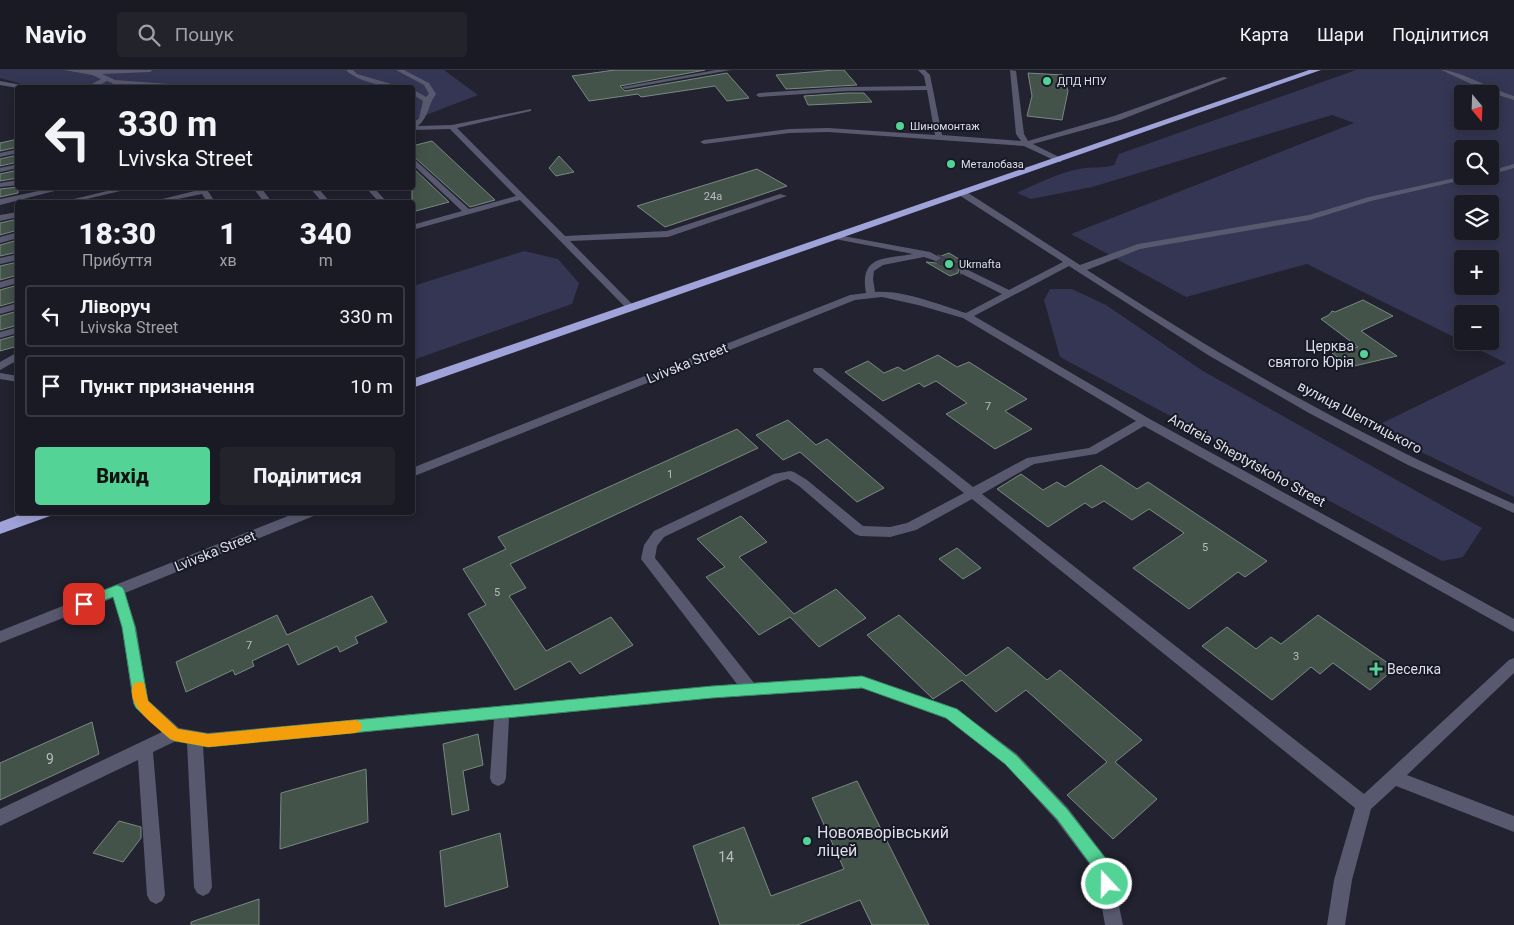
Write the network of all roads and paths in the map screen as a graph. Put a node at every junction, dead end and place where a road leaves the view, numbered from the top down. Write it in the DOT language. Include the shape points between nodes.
graph roads {
  1 [pos="68,70"];
  2 [pos="150,70"];
  3 [pos="349,70"];
  4 [pos="399,70"];
  5 [pos="725,70"];
  6 [pos="921,70"];
  7 [pos="1318,70"];
  8 [pos="1444,70"];
  9 [pos="1013,71"];
  10 [pos="93,72"];
  11 [pos="1225,78"];
  12 [pos="106,79"];
  13 [pos="0,84"];
  14 [pos="94,85"];
  15 [pos="155,85"];
  16 [pos="391,85"];
  17 [pos="15,86"];
  18 [pos="624,87"];
  19 [pos="930,88"];
  20 [pos="415,94"];
  21 [pos="759,95"];
  22 [pos="1514,98"];
  23 [pos="427,100"];
  24 [pos="529,110"];
  25 [pos="415,124"];
  26 [pos="415,127"];
  27 [pos="452,127"];
  28 [pos="939,137"];
  29 [pos="704,142"];
  30 [pos="1026,144"];
  31 [pos="15,152"];
  32 [pos="0,155"];
  33 [pos="1058,160"];
  34 [pos="415,162"];
  35 [pos="1514,166"];
  36 [pos="15,167"];
  37 [pos="0,170"];
  38 [pos="1499,170"];
  39 [pos="1454,181"];
  40 [pos="15,182"];
  41 [pos="0,185"];
  42 [pos="53,190"];
  43 [pos="120,190"];
  44 [pos="199,190"];
  45 [pos="259,190"];
  46 [pos="316,190"];
  47 [pos="372,190"];
  48 [pos="962,193"];
  49 [pos="522,196"];
  50 [pos="783,196"];
  51 [pos="74,200"];
  52 [pos="162,200"];
  53 [pos="266,200"];
  54 [pos="324,200"];
  55 [pos="381,200"];
  56 [pos="0,202"];
  57 [pos="466,211"];
  58 [pos="15,215"];
  59 [pos="0,218"];
  60 [pos="415,227"];
  61 [pos="835,236"];
  62 [pos="15,237"];
  63 [pos="563,239"];
  64 [pos="0,240"];
  65 [pos="15,258"];
  66 [pos="0,261"];
  67 [pos="1070,262"];
  68 [pos="1080,269"];
  69 [pos="963,271"];
  70 [pos="15,281"];
  71 [pos="0,285"];
  72 [pos="1009,294"];
  73 [pos="871,296"];
  74 [pos="15,307"];
  75 [pos="631,308"];
  76 [pos="0,311"];
  77 [pos="968,316"];
  78 [pos="15,331"];
  79 [pos="0,335"];
  80 [pos="15,357"];
  81 [pos="0,367"];
  82 [pos="818,370"];
  83 [pos="0,376"];
  84 [pos="15,378"];
  85 [pos="415,383"];
  86 [pos="1144,421"];
  87 [pos="415,471"];
  88 [pos="973,494"];
  89 [pos="1514,509"];
  90 [pos="37,515"];
  91 [pos="304,515"];
  92 [pos="0,528"];
  93 [pos="117,590"];
  94 [pos="1514,626"];
  95 [pos="0,637"];
  96 [pos="1514,664"];
  97 [pos="751,690"];
  98 [pos="502,712"];
  99 [pos="175,734"];
  100 [pos="196,738"];
  101 [pos="145,748"];
  102 [pos="498,778"];
  103 [pos="1394,778"];
  104 [pos="1364,805"];
  105 [pos="0,818"];
  106 [pos="1514,824"];
  107 [pos="202,887"];
  108 [pos="156,895"];
  109 [pos="1114,925"];
  110 [pos="1336,925"];
  1 -- 10 [label="street"];
  2 -- 10 [label="street"];
  3 -- 16 [label="street" via="355,75"];
  4 -- 23 [label="street" via="427,84 433,94"];
  5 -- 18 [label="street"];
  6 -- 19 [label="street" via="927,74"];
  7 -- 33 [label="highway"];
  8 -- 22 [label="street"];
  9 -- 30 [label="street" via="1020,134"];
  10 -- 12 [label="street"];
  11 -- 30 [label="street" via="1117,118"];
  12 -- 14 [label="street"];
  12 -- 15 [label="street"];
  13 -- 17 [label="street"];
  19 -- 21 [label="street"];
  19 -- 28 [label="street"];
  20 -- 23 [label="street"];
  23 -- 25 [label="street" via="422,118"];
  24 -- 27 [label="street"];
  26 -- 27 [label="street"];
  27 -- 49 [label="street"];
  28 -- 29 [label="street" via="828,130 789,131"];
  28 -- 30 [label="street"];
  30 -- 33 [label="street"];
  31 -- 32 [label="street"];
  33 -- 48 [label="highway"];
  34 -- 57 [label="street"];
  35 -- 38 [label="street"];
  36 -- 37 [label="street"];
  39 -- 68 [label="street" via="1369,199 1310,217 1138,247"];
  40 -- 41 [label="street"];
  42 -- 56 [label="street"];
  43 -- 51 [label="street"];
  44 -- 52 [label="street"];
  45 -- 53 [label="street"];
  46 -- 54 [label="street"];
  47 -- 55 [label="street"];
  48 -- 61 [label="highway"];
  48 -- 67 [label="street, вулиця Шептицького"];
  49 -- 57 [label="street"];
  49 -- 63 [label="street"];
  50 -- 63 [label="street" via="668,234"];
  57 -- 60 [label="street"];
  58 -- 59 [label="street"];
  61 -- 73 [label="street" via="933,256 880,264 870,270"];
  61 -- 75 [label="highway"];
  62 -- 64 [label="street"];
  63 -- 75 [label="street"];
  65 -- 66 [label="street"];
  67 -- 68 [label="street, вулиця Шептицького"];
  67 -- 72 [label="street"];
  68 -- 89 [label="street, вулиця Шептицького" via="1249,374 1339,425"];
  69 -- 72 [label="street"];
  70 -- 71 [label="street"];
  72 -- 77 [label="street"];
  73 -- 77 [label="street, Lvivska Street" via="882,294"];
  73 -- 87 [label="street, Lvivska Street" via="853,297"];
  74 -- 76 [label="street"];
  75 -- 85 [label="highway"];
  77 -- 86 [label="street, Andreia Sheptytskoho Street"];
  78 -- 79 [label="street"];
  80 -- 81 [label="street"];
  82 -- 88 [label="street"];
  83 -- 84 [label="street"];
  86 -- 88 [label="street" via="1092,451 1031,461"];
  86 -- 94 [label="street, Andreia Sheptytskoho Street"];
  88 -- 97 [label="street" via="911,527 890,532 860,531 790,475 778,477 659,534 651,545 648,559"];
  88 -- 104 [label="street"];
  90 -- 92 [label="highway"];
  91 -- 93 [label="street, Lvivska Street"];
  93 -- 95 [label="street, Lvivska Street"];
  93 -- 99 [label="street" via="129,627 141,704"];
  96 -- 103 [label="street"];
  97 -- 98 [label="street"];
  97 -- 109 [label="street" via="862,682 952,714 1010,759 1062,814 1104,869"];
  98 -- 100 [label="street" via="208,740"];
  98 -- 102 [label="street"];
  99 -- 100 [label="street"];
  99 -- 101 [label="street"];
  100 -- 107 [label="street"];
  101 -- 105 [label="street"];
  101 -- 108 [label="street"];
  103 -- 104 [label="street"];
  103 -- 106 [label="street"];
  104 -- 110 [label="street" via="1343,880"];
}
